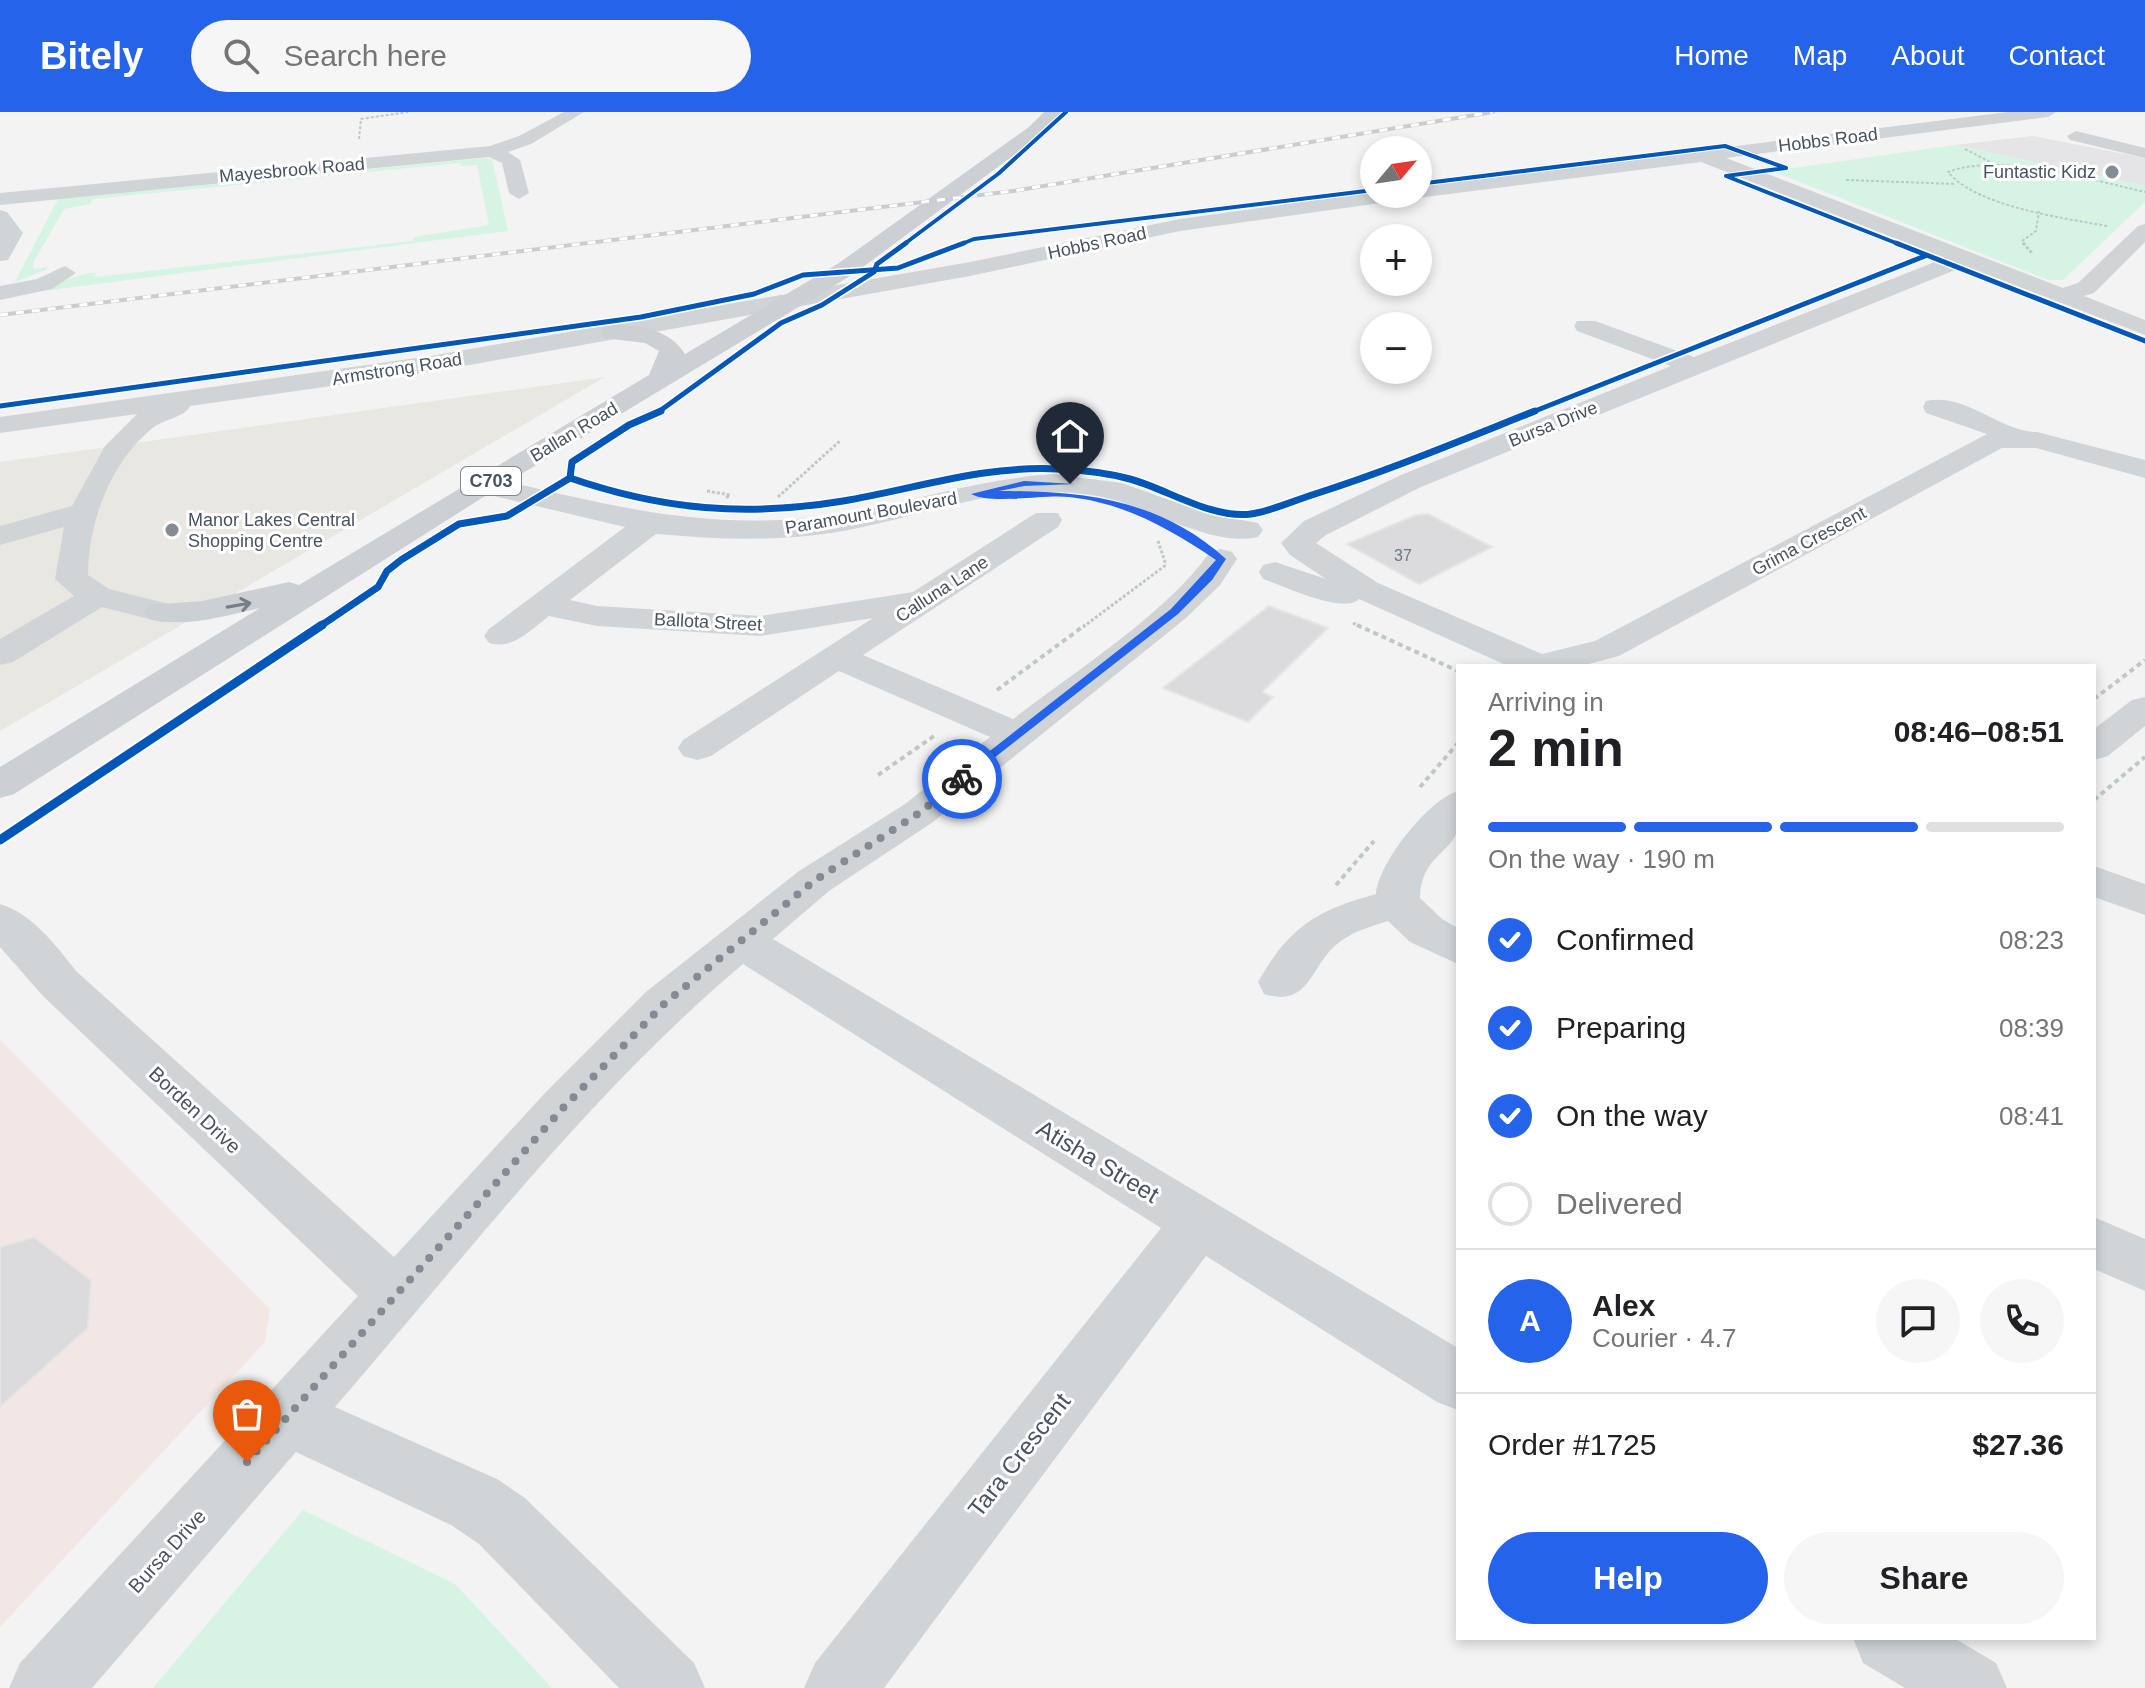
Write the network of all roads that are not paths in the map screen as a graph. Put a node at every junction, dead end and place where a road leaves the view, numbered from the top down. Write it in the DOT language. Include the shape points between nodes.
graph roads {
  1 [pos="576,112"];
  2 [pos="1054,112"];
  3 [pos="2048,112"];
  4 [pos="2117,128"];
  5 [pos="492,151"];
  6 [pos="2145,153"];
  7 [pos="1704,156"];
  8 [pos="1432,190"];
  9 [pos="519,193"];
  10 [pos="0,199"];
  11 [pos="1360,200"];
  12 [pos="0,216"];
  13 [pos="2145,230"];
  14 [pos="0,255"];
  15 [pos="1965,259"];
  16 [pos="65,273"];
  17 [pos="0,293"];
  18 [pos="2060,297"];
  19 [pos="793,300"];
  20 [pos="1586,326"];
  21 [pos="2145,328"];
  22 [pos="613,333"];
  23 [pos="1695,366"];
  24 [pos="658,382"];
  25 [pos="211,396"];
  26 [pos="1936,407"];
  27 [pos="51,418"];
  28 [pos="0,425"];
  29 [pos="2014,438"];
  30 [pos="2145,469"];
  31 [pos="100,473"];
  32 [pos="1411,481"];
  33 [pos="483,485"];
  34 [pos="975,494"];
  35 [pos="87,511"];
  36 [pos="1047,520"];
  37 [pos="1255,523"];
  38 [pos="649,524"];
  39 [pos="0,536"];
  40 [pos="1299,546"];
  41 [pos="1219,556"];
  42 [pos="1271,573"];
  43 [pos="326,583"];
  44 [pos="97,596"];
  45 [pos="920,603"];
  46 [pos="543,604"];
  47 [pos="1174,611"];
  48 [pos="161,612"];
  49 [pos="814,620"];
  50 [pos="501,636"];
  51 [pos="848,650"];
  52 [pos="0,654"];
  53 [pos="1602,658"];
  54 [pos="1495,664"];
  55 [pos="1533,664"];
  56 [pos="1554,664"];
  57 [pos="189,669"];
  58 [pos="2145,708"];
  59 [pos="1018,735"];
  60 [pos="2096,746"];
  61 [pos="697,748"];
  62 [pos="0,785"];
  63 [pos="1456,806"];
  64 [pos="2096,882"];
  65 [pos="2145,900"];
  66 [pos="1399,903"];
  67 [pos="0,920"];
  68 [pos="739,940"];
  69 [pos="1456,947"];
  70 [pos="1281,982"];
  71 [pos="1199,1222"];
  72 [pos="2096,1243"];
  73 [pos="2145,1266"];
  74 [pos="396,1295"];
  75 [pos="1456,1380"];
  76 [pos="287,1416"];
  77 [pos="1891,1640"];
  78 [pos="45,1688"];
  79 [pos="669,1688"];
  80 [pos="840,1688"];
  81 [pos="1971,1688"];
  1 -- 5 [label="street, Mayesbrook Road"];
  2 -- 19 [label="main road, Ballan Road / C703" via="907,226"];
  3 -- 7 [label="street, Hobbs Road"];
  4 -- 6 [label="street" via="2076,136"];
  5 -- 9 [label="street" via="511,160"];
  5 -- 10 [label="street, Mayesbrook Road"];
  7 -- 8 [label="street, Hobbs Road"];
  7 -- 15 [label="street"];
  11 -- 19 [label="street, Hobbs Road" via="1193,223"];
  12 -- 14 [label="street" via="13,233"];
  13 -- 18 [label="street" via="2086,288"];
  15 -- 18 [label="street"];
  15 -- 23 [label="street, Bursa Drive"];
  16 -- 17 [label="street" via="44,284"];
  18 -- 21 [label="street"];
  19 -- 22 [label="street, Armstrong Road"];
  19 -- 24 [label="main road, Ballan Road / C703"];
  20 -- 23 [label="street"];
  22 -- 24 [label="main road" via="656,339 670,348 673,354"];
  22 -- 25 [label="street, Armstrong Road"];
  23 -- 32 [label="street, Bursa Drive"];
  24 -- 33 [label="main road, Ballan Road / C703"];
  25 -- 27 [label="street, Armstrong Road"];
  25 -- 31 [label="street" via="143,422"];
  26 -- 29 [label="street, Grima Crescent" via="1984,421"];
  27 -- 28 [label="street, Armstrong Road"];
  27 -- 31 [label="street" via="91,430 99,444"];
  29 -- 30 [label="street, Grima Crescent"];
  29 -- 53 [label="street, Grima Crescent" via="1991,443"];
  31 -- 35 [label="street"];
  32 -- 37 [label="street, Bursa Drive"];
  32 -- 40 [label="street, Bursa Drive" via="1315,528"];
  33 -- 38 [label="street, Paramount Boulevard"];
  33 -- 43 [label="main road, Ballan Road / C703"];
  34 -- 37 [label="street, Paramount Boulevard" via="1024,483 1088,485 1198,521"];
  34 -- 38 [label="street, Paramount Boulevard" via="799,529 742,532"];
  34 -- 41 [label="street, Paramount Boulevard" via="1097,498 1150,515"];
  35 -- 39 [label="street"];
  35 -- 44 [label="street" via="69,557 71,579"];
  36 -- 45 [label="street, Calluna Lane"];
  37 -- 40 [label="street, Paramount Boulevard"];
  37 -- 41 [label="street, Bursa Drive" via="1219,541"];
  38 -- 46 [label="street"];
  40 -- 42 [label="street, Bursa Drive" via="1301,560"];
  40 -- 55 [label="street" via="1366,590"];
  41 -- 42 [label="street, Paramount Boulevard" via="1235,568"];
  41 -- 47 [label="street, Bursa Drive" via="1208,578"];
  42 -- 47 [label="street, Bursa Drive"];
  42 -- 54 [label="street" via="1356,601"];
  48 -- 43 [label="main road, one-way" via="202,611"];
  43 -- 57 [label="main road, Ballan Road / C703"];
  44 -- 48 [label="street"];
  44 -- 52 [label="street"];
  45 -- 49 [label="street, Ballota Street"];
  45 -- 51 [label="street, Calluna Lane"];
  46 -- 49 [label="street, Ballota Street" via="597,616 761,626"];
  46 -- 50 [label="street"];
  47 -- 59 [label="street, Bursa Drive"];
  48 -- 57 [label="main road" via="182,625 190,644"];
  49 -- 51 [label="street"];
  51 -- 59 [label="street"];
  51 -- 61 [label="street, Calluna Lane"];
  53 -- 56 [label="street, Grima Crescent"];
  57 -- 62 [label="main road, Ballan Road / C703"];
  58 -- 60 [label="street"];
  59 -- 68 [label="street, Bursa Drive" via="919,813 814,881"];
  63 -- 66 [label="street" via="1405,867 1396,888"];
  64 -- 65 [label="street"];
  66 -- 69 [label="street" via="1413,924"];
  66 -- 70 [label="street" via="1322,931"];
  67 -- 74 [label="street, Borden Drive" via="59,983"];
  68 -- 71 [label="street, Atisha Street"];
  68 -- 74 [label="street, Bursa Drive" via="618,1049"];
  71 -- 75 [label="street, Atisha Street"];
  71 -- 80 [label="street, Tara Crescent"];
  72 -- 73 [label="street"];
  74 -- 76 [label="street, Bursa Drive"];
  76 -- 78 [label="street, Bursa Drive"];
  76 -- 79 [label="street" via="474,1502 502,1521"];
  77 -- 81 [label="street"];
}
